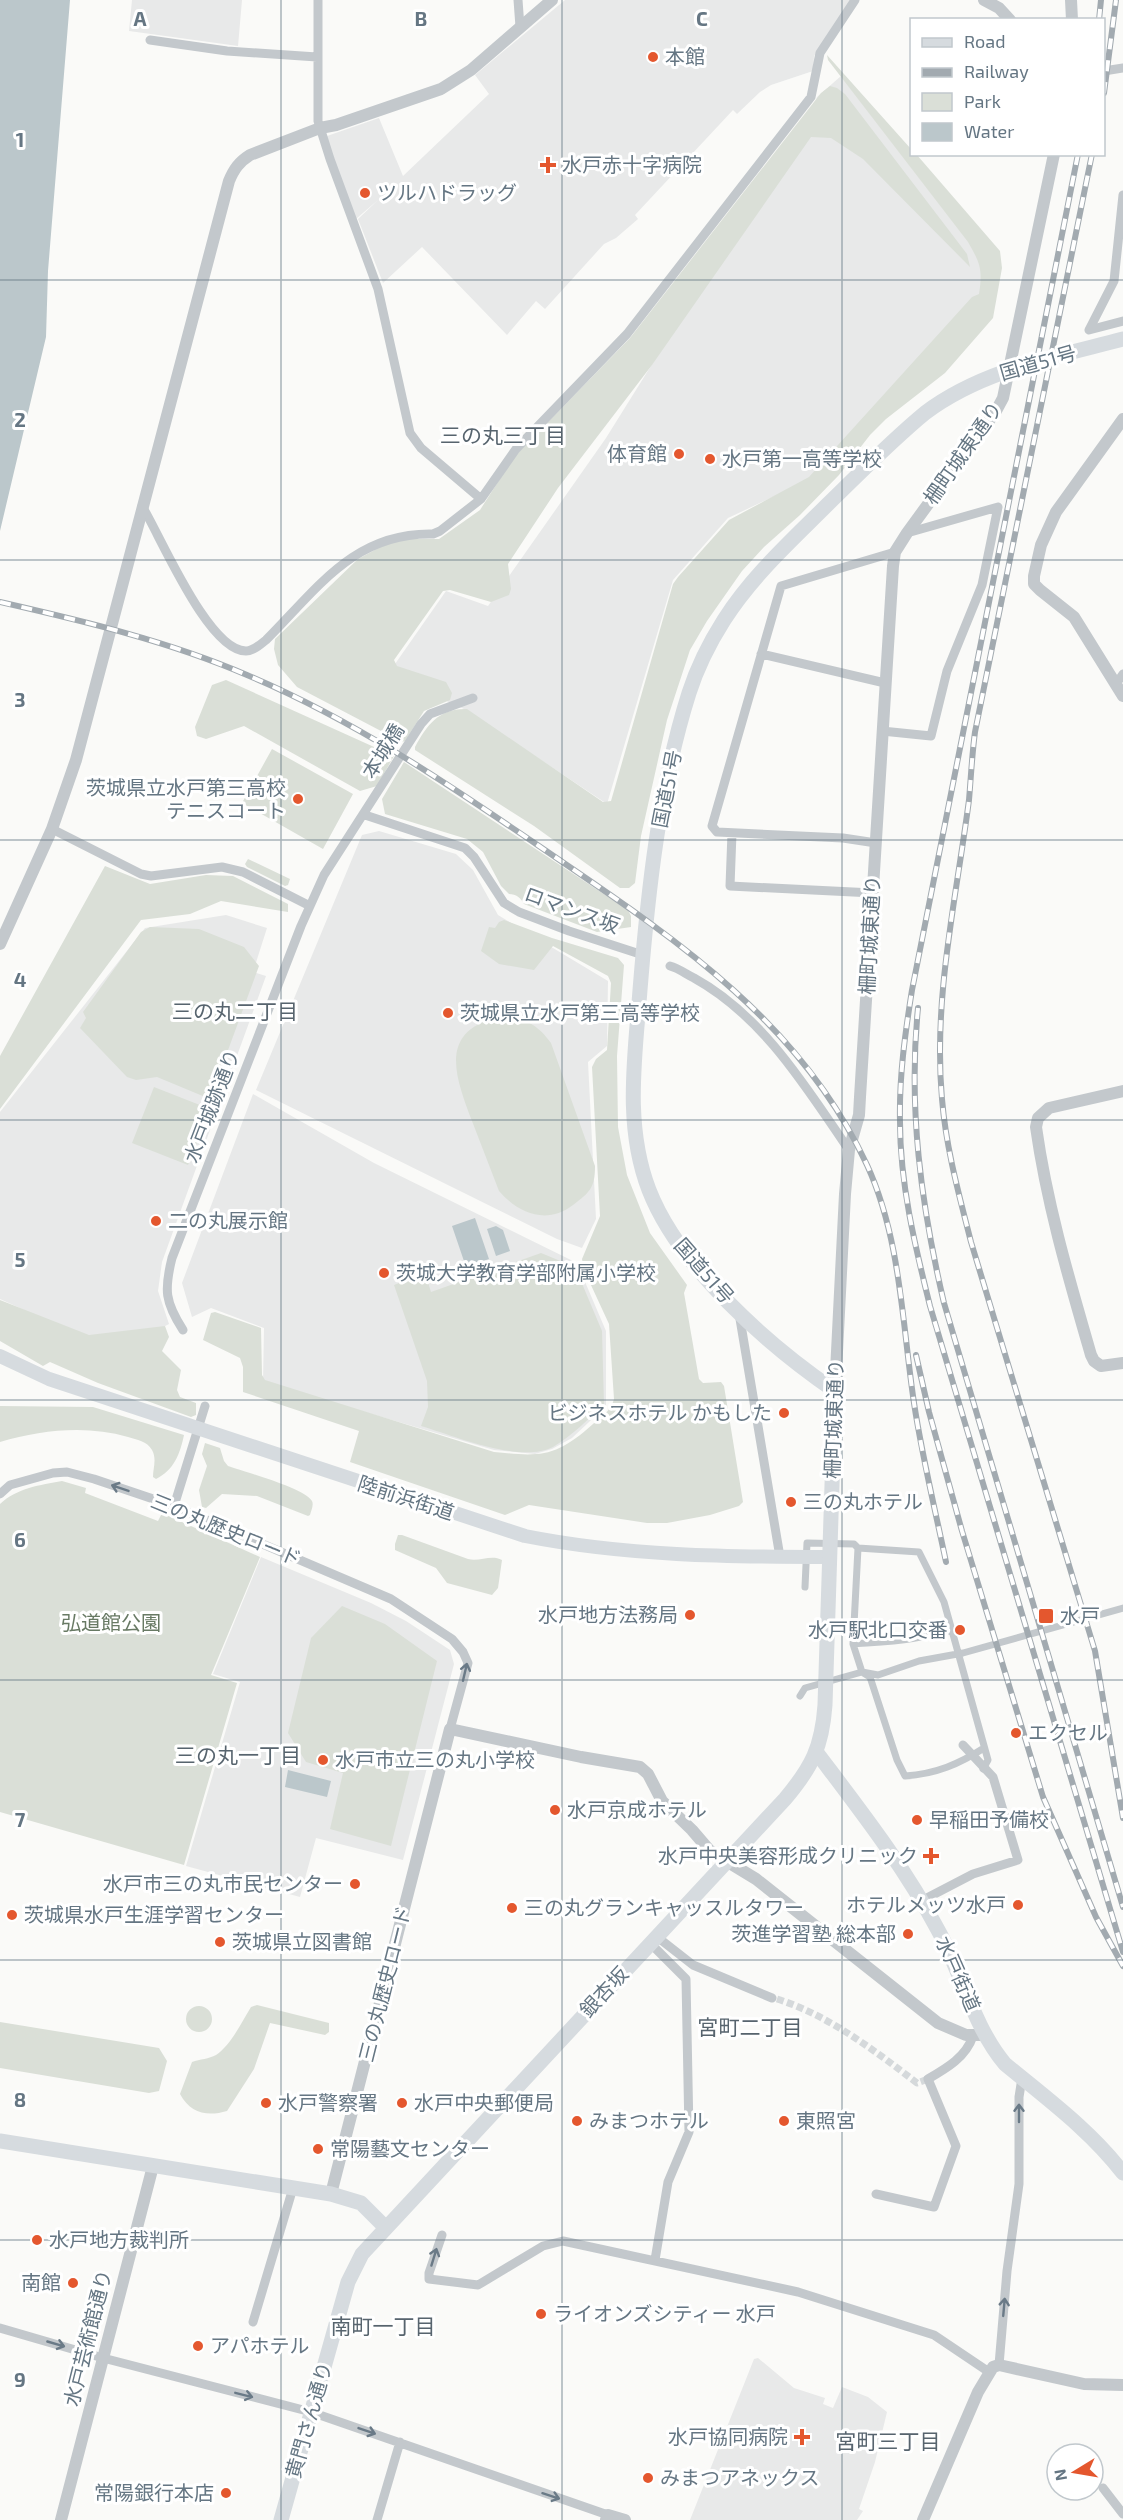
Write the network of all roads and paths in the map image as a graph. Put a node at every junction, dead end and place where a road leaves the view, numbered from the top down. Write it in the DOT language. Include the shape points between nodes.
graph roads {
  1 [pos="318,0"];
  2 [pos="518,0"];
  3 [pos="552,0"];
  4 [pos="855,0"];
  5 [pos="984,0"];
  6 [pos="1071,0"];
  7 [pos="1008,18"];
  8 [pos="1072,18"];
  9 [pos="520,27"];
  10 [pos="150,40"];
  11 [pos="317,57"];
  12 [pos="1123,68"];
  13 [pos="1105,71"];
  14 [pos="320,128"];
  15 [pos="1054,156"];
  16 [pos="1123,195"];
  17 [pos="1123,321"];
  18 [pos="1123,339"];
  19 [pos="1123,419"];
  20 [pos="481,499"];
  21 [pos="142,506"];
  22 [pos="907,533"];
  23 [pos="896,552"];
  24 [pos="761,654"];
  25 [pos="885,683"];
  26 [pos="1121,684"];
  27 [pos="473,698"];
  28 [pos="882,731"];
  29 [pos="365,815"];
  30 [pos="51,829"];
  31 [pos="732,833"];
  32 [pos="876,843"];
  33 [pos="873,893"];
  34 [pos="310,906"];
  35 [pos="0,944"];
  36 [pos="643,955"];
  37 [pos="670,966"];
  38 [pos="1123,1091"];
  39 [pos="849,1150"];
  40 [pos="738,1311"];
  41 [pos="183,1330"];
  42 [pos="0,1356"];
  43 [pos="1123,1363"];
  44 [pos="835,1391"];
  45 [pos="204,1408"];
  46 [pos="0,1494"];
  47 [pos="174,1506"];
  48 [pos="858,1548"];
  49 [pos="780,1557"];
  50 [pos="830,1557"];
  51 [pos="805,1587"];
  52 [pos="1123,1608"];
  53 [pos="953,1634"];
  54 [pos="853,1644"];
  55 [pos="961,1654"];
  56 [pos="862,1672"];
  57 [pos="800,1696"];
  58 [pos="450,1729"];
  59 [pos="963,1745"];
  60 [pos="984,1748"];
  61 [pos="816,1753"];
  62 [pos="982,1771"];
  63 [pos="726,1862"];
  64 [pos="923,1900"];
  65 [pos="653,1940"];
  66 [pos="772,1998"];
  67 [pos="979,2035"];
  68 [pos="1022,2078"];
  69 [pos="0,2141"];
  70 [pos="153,2166"];
  71 [pos="1123,2173"];
  72 [pos="293,2188"];
  73 [pos="331,2194"];
  74 [pos="876,2194"];
  75 [pos="385,2227"];
  76 [pos="442,2235"];
  77 [pos="655,2260"];
  78 [pos="254,2322"];
  79 [pos="0,2328"];
  80 [pos="103,2358"];
  81 [pos="994,2369"];
  82 [pos="1123,2385"];
  83 [pos="311,2412"];
  84 [pos="400,2442"];
  85 [pos="1105,2490"];
  86 [pos="1123,2514"];
  87 [pos="607,2517"];
  88 [pos="61,2520"];
  89 [pos="281,2520"];
  90 [pos="377,2520"];
  91 [pos="625,2520"];
  92 [pos="923,2520"];
  1 -- 11 [label="street"];
  2 -- 9 [label="street"];
  3 -- 9 [label="street"];
  4 -- 20 [label="street" via="820,53 812,97 627,334 516,449"];
  5 -- 7 [label="street"];
  6 -- 8 [label="street"];
  9 -- 14 [label="street" via="471,70 441,89"];
  10 -- 11 [label="street" via="227,51"];
  11 -- 14 [label="street"];
  12 -- 13 [label="street"];
  14 -- 20 [label="street" via="378,289 410,433"];
  14 -- 21 [label="street" via="250,155 240,161 229,181"];
  15 -- 22 [label="street, 柵町城東通り" via="1003,398"];
  16 -- 17 [label="street" via="1114,281 1089,330"];
  18 -- 36 [label="main road, 国道51号" via="1011,370 937,403 907,427 743,591 705,654 690,691 668,779"];
  19 -- 26 [label="street" via="1056,512 1041,545 1034,576 1034,584 1074,617"];
  20 -- 21 [label="street" via="433,534 390,537 352,556 250,651 223,640 202,613"];
  21 -- 30 [label="street" via="88,717"];
  22 -- 23 [label="street, 柵町城東通り"];
  22 -- 28 [label="street" via="998,507 982,585 947,671 931,736"];
  23 -- 24 [label="street" via="781,586"];
  23 -- 25 [label="street, 柵町城東通り"];
  24 -- 25 [label="street"];
  24 -- 31 [label="street" via="712,826 717,832"];
  25 -- 28 [label="street, 柵町城東通り"];
  27 -- 29 [label="street, 本城橋" via="430,714"];
  28 -- 32 [label="street, 柵町城東通り"];
  29 -- 34 [label="street, 水戸城跡通り" via="324,875"];
  29 -- 36 [label="street, ロマンス坂" via="465,848 504,903 519,912"];
  30 -- 34 [label="street" via="141,874 222,867 243,872"];
  30 -- 35 [label="street"];
  31 -- 32 [label="street"];
  31 -- 33 [label="street" via="730,886"];
  32 -- 33 [label="street, 柵町城東通り"];
  33 -- 39 [label="street, 柵町城東通り" via="860,1106"];
  34 -- 41 [label="street, 水戸城跡通り" via="172,1258 167,1296"];
  36 -- 40 [label="main road, 国道51号" via="632,1101 643,1170 677,1243"];
  37 -- 39 [label="street" via="716,990 768,1038"];
  38 -- 43 [label="street" via="1049,1108 1038,1118 1036,1127 1054,1227 1091,1355 1101,1366"];
  39 -- 44 [label="street, 柵町城東通り"];
  40 -- 44 [label="main road, 国道51号"];
  40 -- 49 [label="street"];
  42 -- 49 [label="main road, 陸前浜街道" via="49,1379 525,1536 639,1553"];
  44 -- 50 [label="main road, 柵町城東通り"];
  45 -- 47 [label="street"];
  47 -- 46 [label="street, 三の丸歴史ロード, one-way" via="67,1472 21,1481"];
  58 -- 47 [label="street, 三の丸歴史ロード, one-way" via="468,1663 452,1639 391,1599"];
  48 -- 51 [label="street" via="846,1541 807,1543"];
  48 -- 53 [label="street" via="919,1552 944,1602"];
  48 -- 54 [label="street"];
  49 -- 50 [label="main road, 陸前浜街道"];
  50 -- 61 [label="main road, 柵町城東通り" via="824,1722"];
  52 -- 55 [label="street"];
  53 -- 54 [label="street" via="946,1626 942,1631 912,1638"];
  53 -- 55 [label="street"];
  54 -- 56 [label="street"];
  55 -- 56 [label="street" via="919,1661 878,1674"];
  55 -- 60 [label="street"];
  56 -- 57 [label="street" via="802,1686"];
  56 -- 60 [label="street" via="870,1677 905,1776 933,1775"];
  58 -- 63 [label="street" via="640,1767 662,1801 704,1846"];
  58 -- 73 [label="street, 三の丸歴史ロード"];
  59 -- 64 [label="street" via="993,1777 1018,1860 973,1874"];
  60 -- 62 [label="street" via="988,1760"];
  61 -- 63 [label="main road, 銀杏坂" via="795,1786"];
  61 -- 64 [label="main road, 水戸街道"];
  63 -- 65 [label="main road, 銀杏坂"];
  63 -- 67 [label="street" via="756,1879 938,2023 957,2033"];
  64 -- 67 [label="main road, 水戸街道" via="955,1964"];
  65 -- 66 [label="street" via="693,1965"];
  65 -- 75 [label="main road, 銀杏坂"];
  65 -- 77 [label="street" via="686,1979 689,2132 668,2182"];
  67 -- 68 [label="main road, 水戸街道"];
  67 -- 74 [label="street" via="966,2052 928,2079 956,2146 934,2207"];
  68 -- 71 [label="main road, 水戸街道" via="1073,2119"];
  81 -- 68 [label="street, one-way" via="1020,2184"];
  69 -- 70 [label="main road"];
  70 -- 72 [label="main road"];
  70 -- 80 [label="street, 水戸芸術館通り"];
  72 -- 73 [label="main road"];
  72 -- 78 [label="street"];
  73 -- 75 [label="main road" via="361,2203"];
  75 -- 83 [label="main road, 黄門さん通り" via="352,2270"];
  77 -- 76 [label="street, one-way" via="563,2241 543,2246 478,2285 429,2279"];
  77 -- 81 [label="street" via="798,2292 934,2335"];
  79 -- 80 [label="street, one-way"];
  80 -- 83 [label="street, one-way"];
  80 -- 88 [label="street, 水戸芸術館通り"];
  81 -- 82 [label="street" via="1084,2384"];
  81 -- 92 [label="street"];
  83 -- 84 [label="street, one-way"];
  83 -- 89 [label="main road, 黄門さん通り"];
  84 -- 87 [label="street, one-way"];
  84 -- 90 [label="street"];
  85 -- 86 [label="street"];
  87 -- 91 [label="street"];
}
